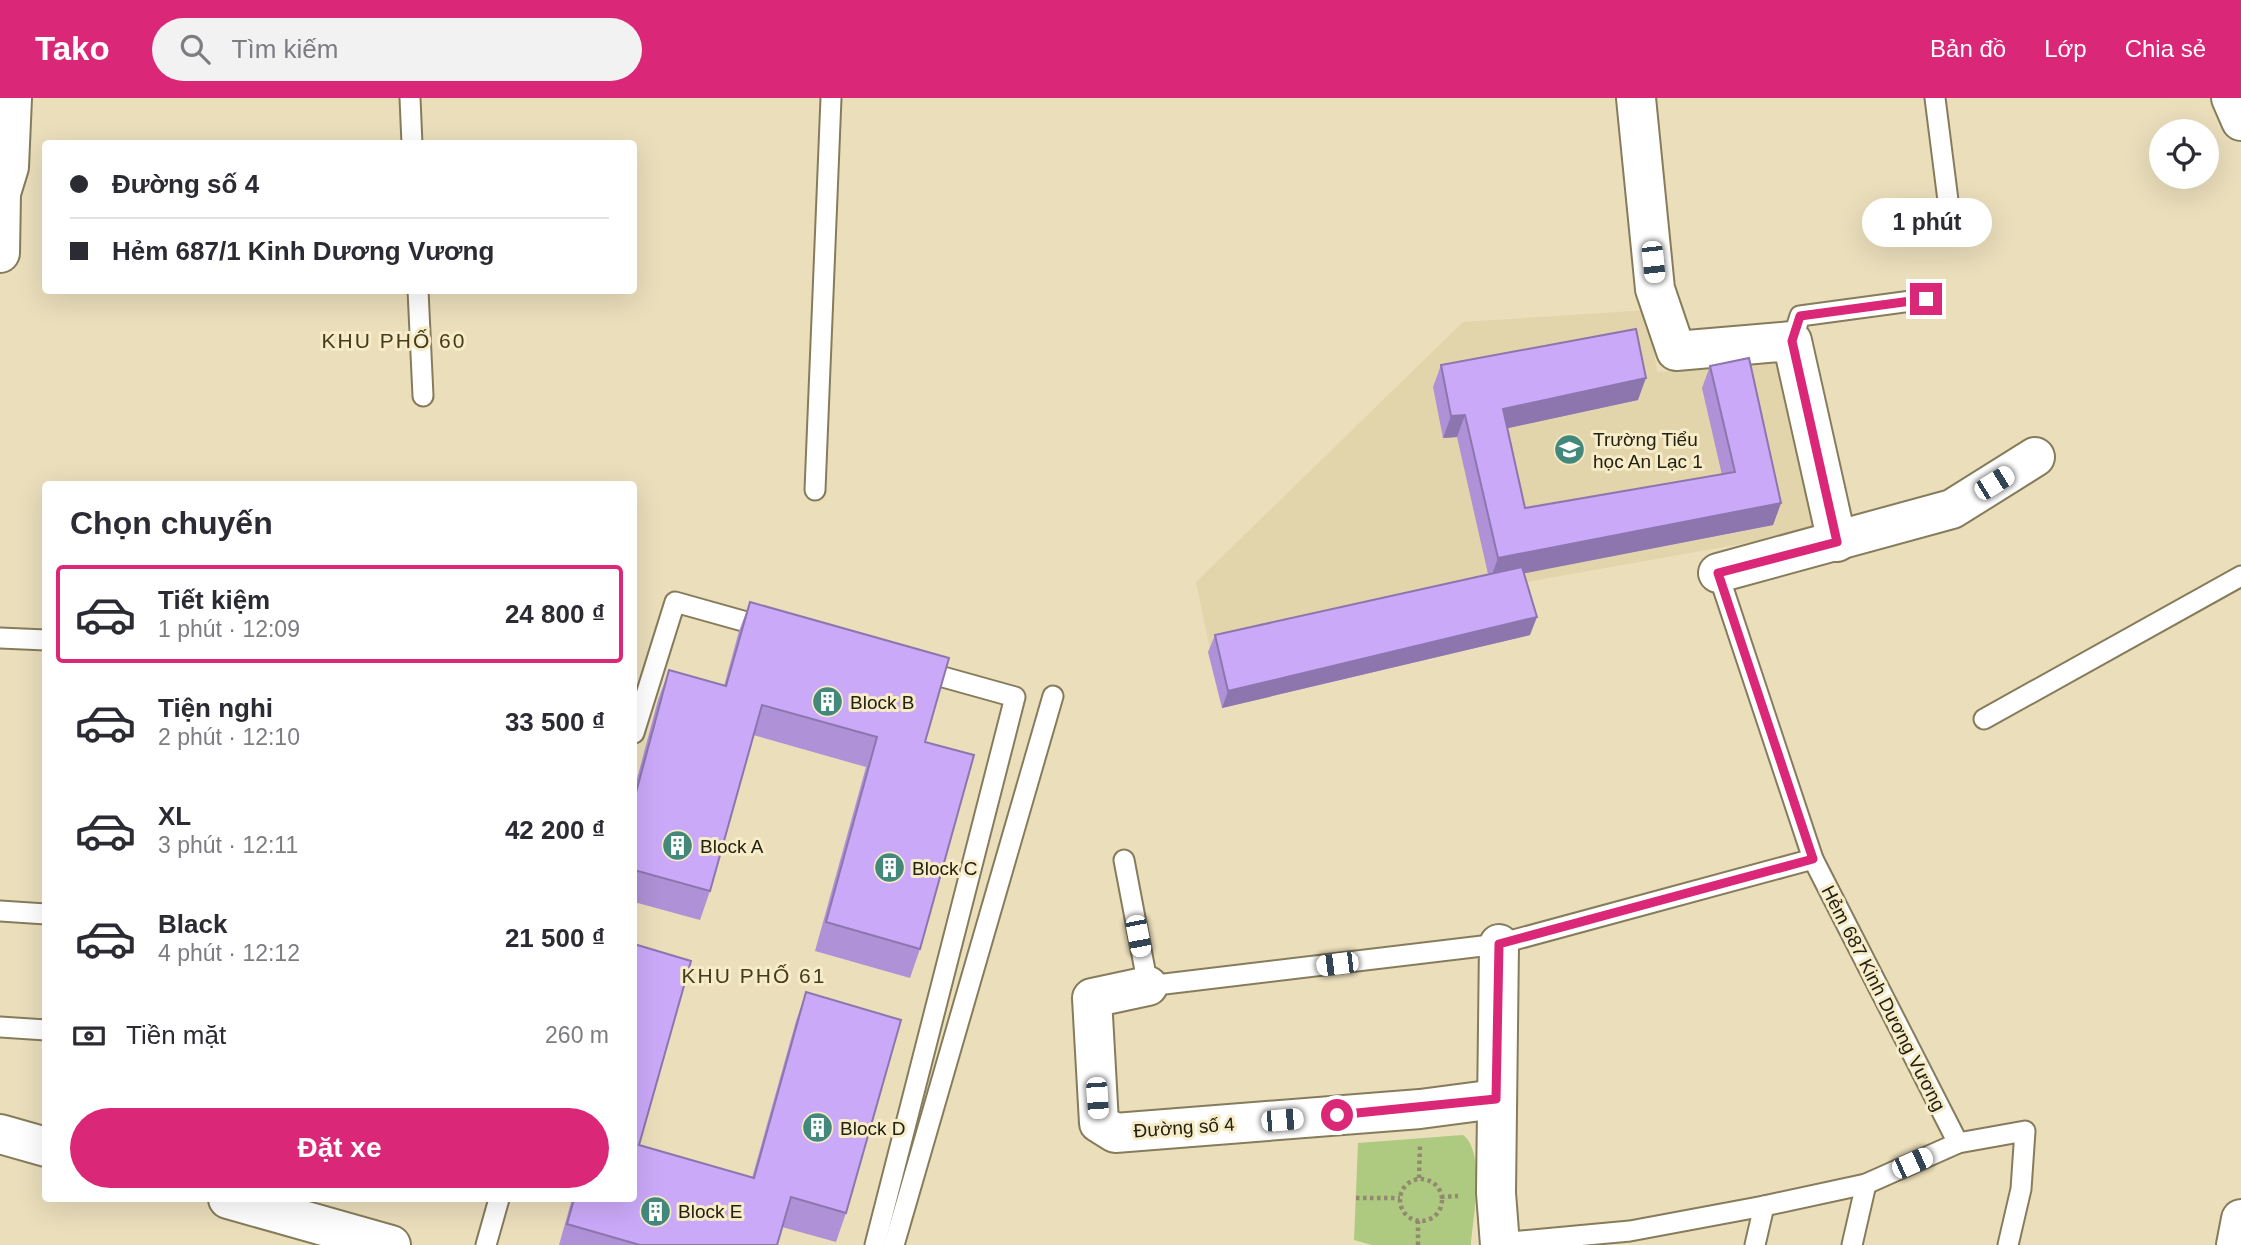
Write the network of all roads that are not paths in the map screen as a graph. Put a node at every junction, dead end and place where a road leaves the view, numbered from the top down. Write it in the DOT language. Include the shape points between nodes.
graph roads {
  1 [pos="12,98"];
  2 [pos="410,98"];
  3 [pos="831,98"];
  4 [pos="1636,98"];
  5 [pos="1935,98"];
  6 [pos="2231,98"];
  7 [pos="2241,121"];
  8 [pos="412,140"];
  9 [pos="1,192"];
  10 [pos="1951,224"];
  11 [pos="0,253"];
  12 [pos="418,294"];
  13 [pos="1926,299"];
  14 [pos="1792,341"];
  15 [pos="423,396"];
  16 [pos="2035,457"];
  17 [pos="815,490"];
  18 [pos="1837,542"];
  19 [pos="1718,573"];
  20 [pos="2241,576"];
  21 [pos="793,635"];
  22 [pos="0,638"];
  23 [pos="42,640"];
  24 [pos="898,664"];
  25 [pos="1053,696"];
  26 [pos="1984,719"];
  27 [pos="637,723"];
  28 [pos="1813,859"];
  29 [pos="1124,860"];
  30 [pos="0,911"];
  31 [pos="42,914"];
  32 [pos="1499,944"];
  33 [pos="1148,986"];
  34 [pos="0,1027"];
  35 [pos="42,1030"];
  36 [pos="1496,1099"];
  37 [pos="0,1134"];
  38 [pos="1958,1143"];
  39 [pos="42,1146"];
  40 [pos="1866,1184"];
  41 [pos="239,1202"];
  42 [pos="498,1202"];
  43 [pos="1764,1206"];
  44 [pos="2241,1219"];
  45 [pos="491,1244"];
  46 [pos="1500,1244"];
  47 [pos="391,1245"];
  48 [pos="875,1245"];
  49 [pos="894,1245"];
  50 [pos="1755,1245"];
  51 [pos="1852,1245"];
  52 [pos="2008,1245"];
  53 [pos="2236,1245"];
  1 -- 9 [label="street" via="9,167"];
  2 -- 8 [label="lane"];
  3 -- 17 [label="lane"];
  4 -- 14 [label="street" via="1656,289 1676,351"];
  5 -- 10 [label="lane"];
  6 -- 7 [label="street"];
  9 -- 11 [label="street"];
  12 -- 15 [label="lane"];
  13 -- 14 [label="lane" via="1800,316"];
  14 -- 18 [label="street"];
  16 -- 18 [label="street" via="1952,509"];
  18 -- 19 [label="street"];
  19 -- 28 [label="lane, Hẻm 687 Kinh Dương Vương"];
  20 -- 26 [label="lane"];
  21 -- 27 [label="lane" via="675,602"];
  22 -- 23 [label="lane"];
  24 -- 48 [label="lane" via="1015,697"];
  25 -- 49 [label="lane"];
  28 -- 32 [label="lane"];
  28 -- 38 [label="lane, Hẻm 687 Kinh Dương Vương"];
  29 -- 33 [label="lane"];
  30 -- 31 [label="lane"];
  32 -- 33 [label="lane"];
  32 -- 36 [label="street"];
  33 -- 36 [label="street, Đường số 4" via="1092,998 1099,1123 1115,1133"];
  34 -- 35 [label="lane"];
  36 -- 46 [label="street"];
  37 -- 39 [label="street"];
  38 -- 40 [label="lane"];
  38 -- 52 [label="lane" via="2025,1131 2021,1189"];
  40 -- 43 [label="lane"];
  40 -- 51 [label="lane"];
  41 -- 47 [label="street"];
  42 -- 45 [label="lane"];
  43 -- 46 [label="lane" via="1630,1231"];
  43 -- 50 [label="lane"];
  44 -- 53 [label="street"];
}
